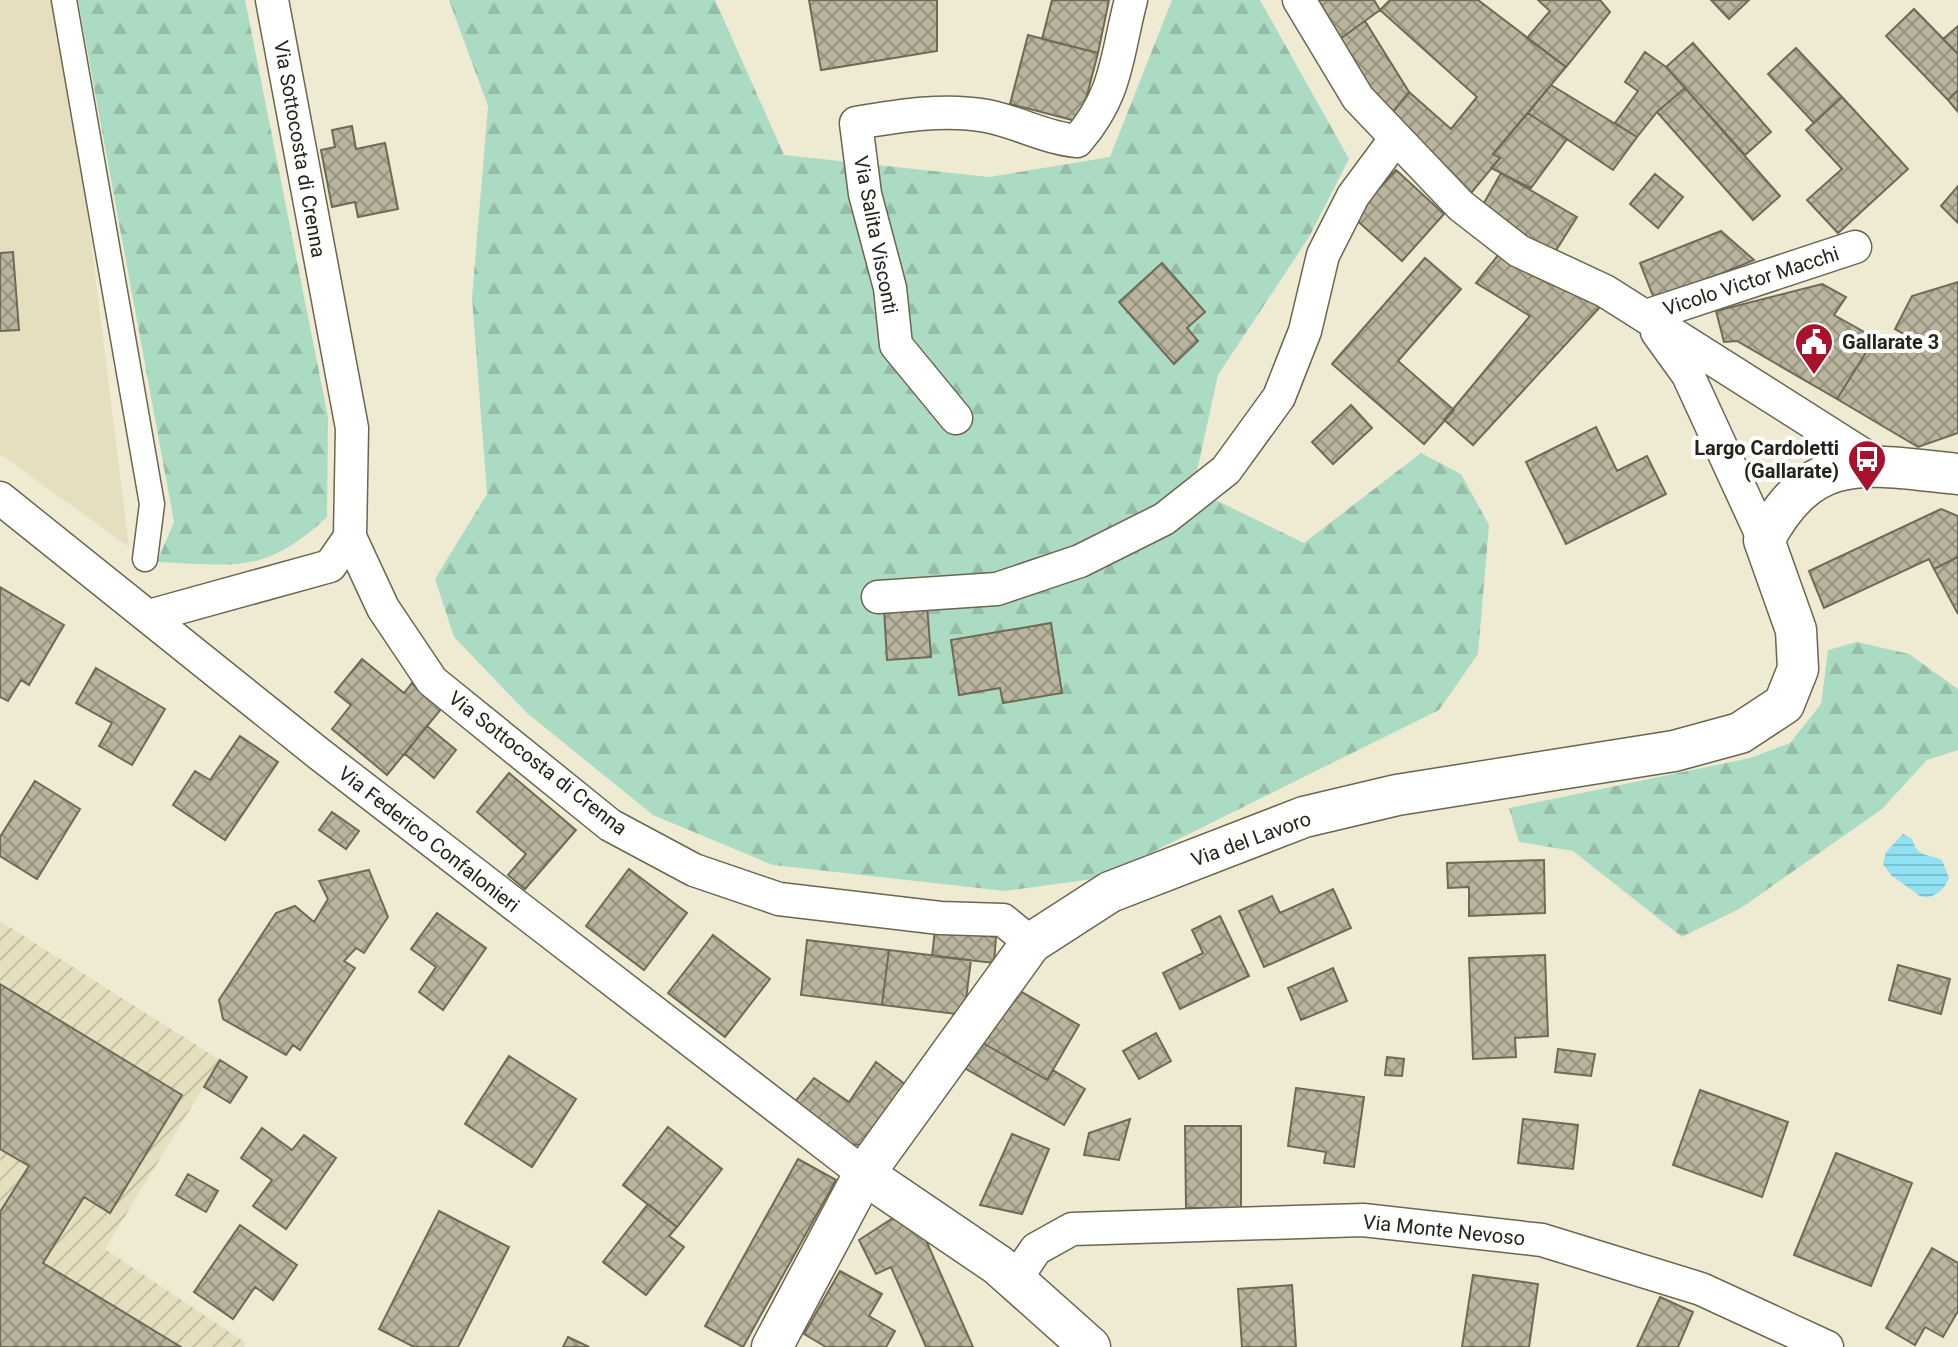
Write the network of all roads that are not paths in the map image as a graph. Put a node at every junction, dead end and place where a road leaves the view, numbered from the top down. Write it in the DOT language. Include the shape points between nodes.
graph roads {
  1 [pos="64,0"];
  2 [pos="272,0"];
  3 [pos="1131,0"];
  4 [pos="1299,0"];
  5 [pos="1396,138"];
  6 [pos="1855,247"];
  7 [pos="1646,316"];
  8 [pos="956,418"];
  9 [pos="1884,468"];
  10 [pos="1958,474"];
  11 [pos="0,498"];
  12 [pos="350,537"];
  13 [pos="1764,540"];
  14 [pos="145,559"];
  15 [pos="878,597"];
  16 [pos="149,616"];
  17 [pos="1031,943"];
  18 [pos="864,1174"];
  19 [pos="1015,1280"];
  20 [pos="772,1347"];
  21 [pos="1090,1347"];
  22 [pos="1827,1347"];
  1 -- 14 [label="street" via="152,504"];
  2 -- 12 [label="street, Via Sottocosta di Crenna" via="352,428"];
  3 -- 8 [label="street, Via Salita Visconti" via="1114,77 1099,116 1077,141 1051,139 987,116 910,114 856,123 865,194 890,288 896,345"];
  4 -- 5 [label="street" via="1358,98"];
  5 -- 7 [label="street" via="1461,206 1519,251"];
  5 -- 15 [label="street" via="1353,196 1323,255 1305,331 1279,397 1226,470 1164,519 1080,561 997,589"];
  6 -- 7 [label="street, Vicolo Victor Macchi"];
  7 -- 9 [label="street"];
  7 -- 13 [label="street" via="1688,375"];
  9 -- 10 [label="street"];
  9 -- 13 [label="street" via="1837,469 1801,488"];
  11 -- 16 [label="street, Via Federico Confalonieri"];
  12 -- 16 [label="street" via="330,566"];
  12 -- 17 [label="street, Via Sottocosta di Crenna" via="383,608 432,681 610,825 694,870 779,899 1003,920"];
  13 -- 17 [label="street, Via del Lavoro" via="1796,630 1798,669 1784,704 1740,733 1674,751 1397,795 1304,817 1110,892"];
  16 -- 18 [label="street, Via Federico Confalonieri" via="318,753"];
  17 -- 18 [label="street, Via del Lavoro"];
  18 -- 19 [label="street"];
  18 -- 20 [label="street, Via del Lavoro"];
  19 -- 21 [label="street"];
  19 -- 22 [label="street, Via Monte Nevoso" via="1036,1249 1072,1229 1363,1220 1542,1240 1701,1289"];
}
